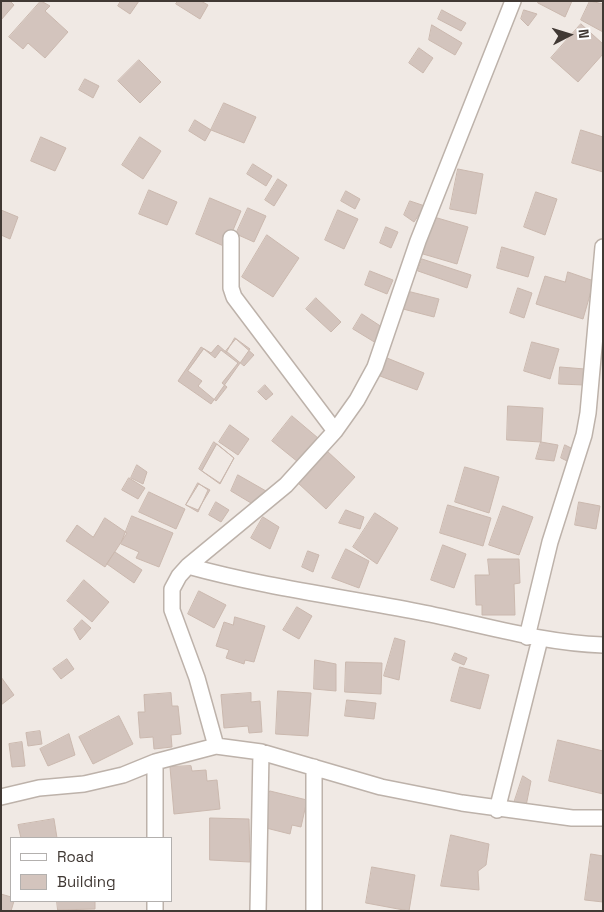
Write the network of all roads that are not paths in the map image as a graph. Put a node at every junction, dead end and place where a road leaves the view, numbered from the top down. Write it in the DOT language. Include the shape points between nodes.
graph roads {
  1 [pos="513,1"];
  2 [pos="231,238"];
  3 [pos="603,247"];
  4 [pos="335,431"];
  5 [pos="188,566"];
  6 [pos="534,638"];
  7 [pos="603,645"];
  8 [pos="216,746"];
  9 [pos="261,752"];
  10 [pos="155,762"];
  11 [pos="314,767"];
  12 [pos="1,797"];
  13 [pos="497,810"];
  14 [pos="603,818"];
  15 [pos="155,837"];
  16 [pos="258,911"];
  17 [pos="314,911"];
  1 -- 4 [label="street" via="418,241 374,367 357,400"];
  2 -- 4 [label="street" via="231,288 234,297"];
  3 -- 6 [label="street" via="587,420 550,542"];
  4 -- 5 [label="street" via="286,485"];
  5 -- 6 [label="street" via="233,578 423,613"];
  5 -- 8 [label="street" via="172,589 172,610 197,678"];
  6 -- 7 [label="street"];
  6 -- 13 [label="street"];
  8 -- 9 [label="street"];
  8 -- 10 [label="street"];
  9 -- 11 [label="street"];
  9 -- 16 [label="street"];
  10 -- 12 [label="street" via="84,784 39,788"];
  10 -- 15 [label="street"];
  11 -- 13 [label="street" via="381,787"];
  11 -- 17 [label="street"];
  13 -- 14 [label="street"];
}
